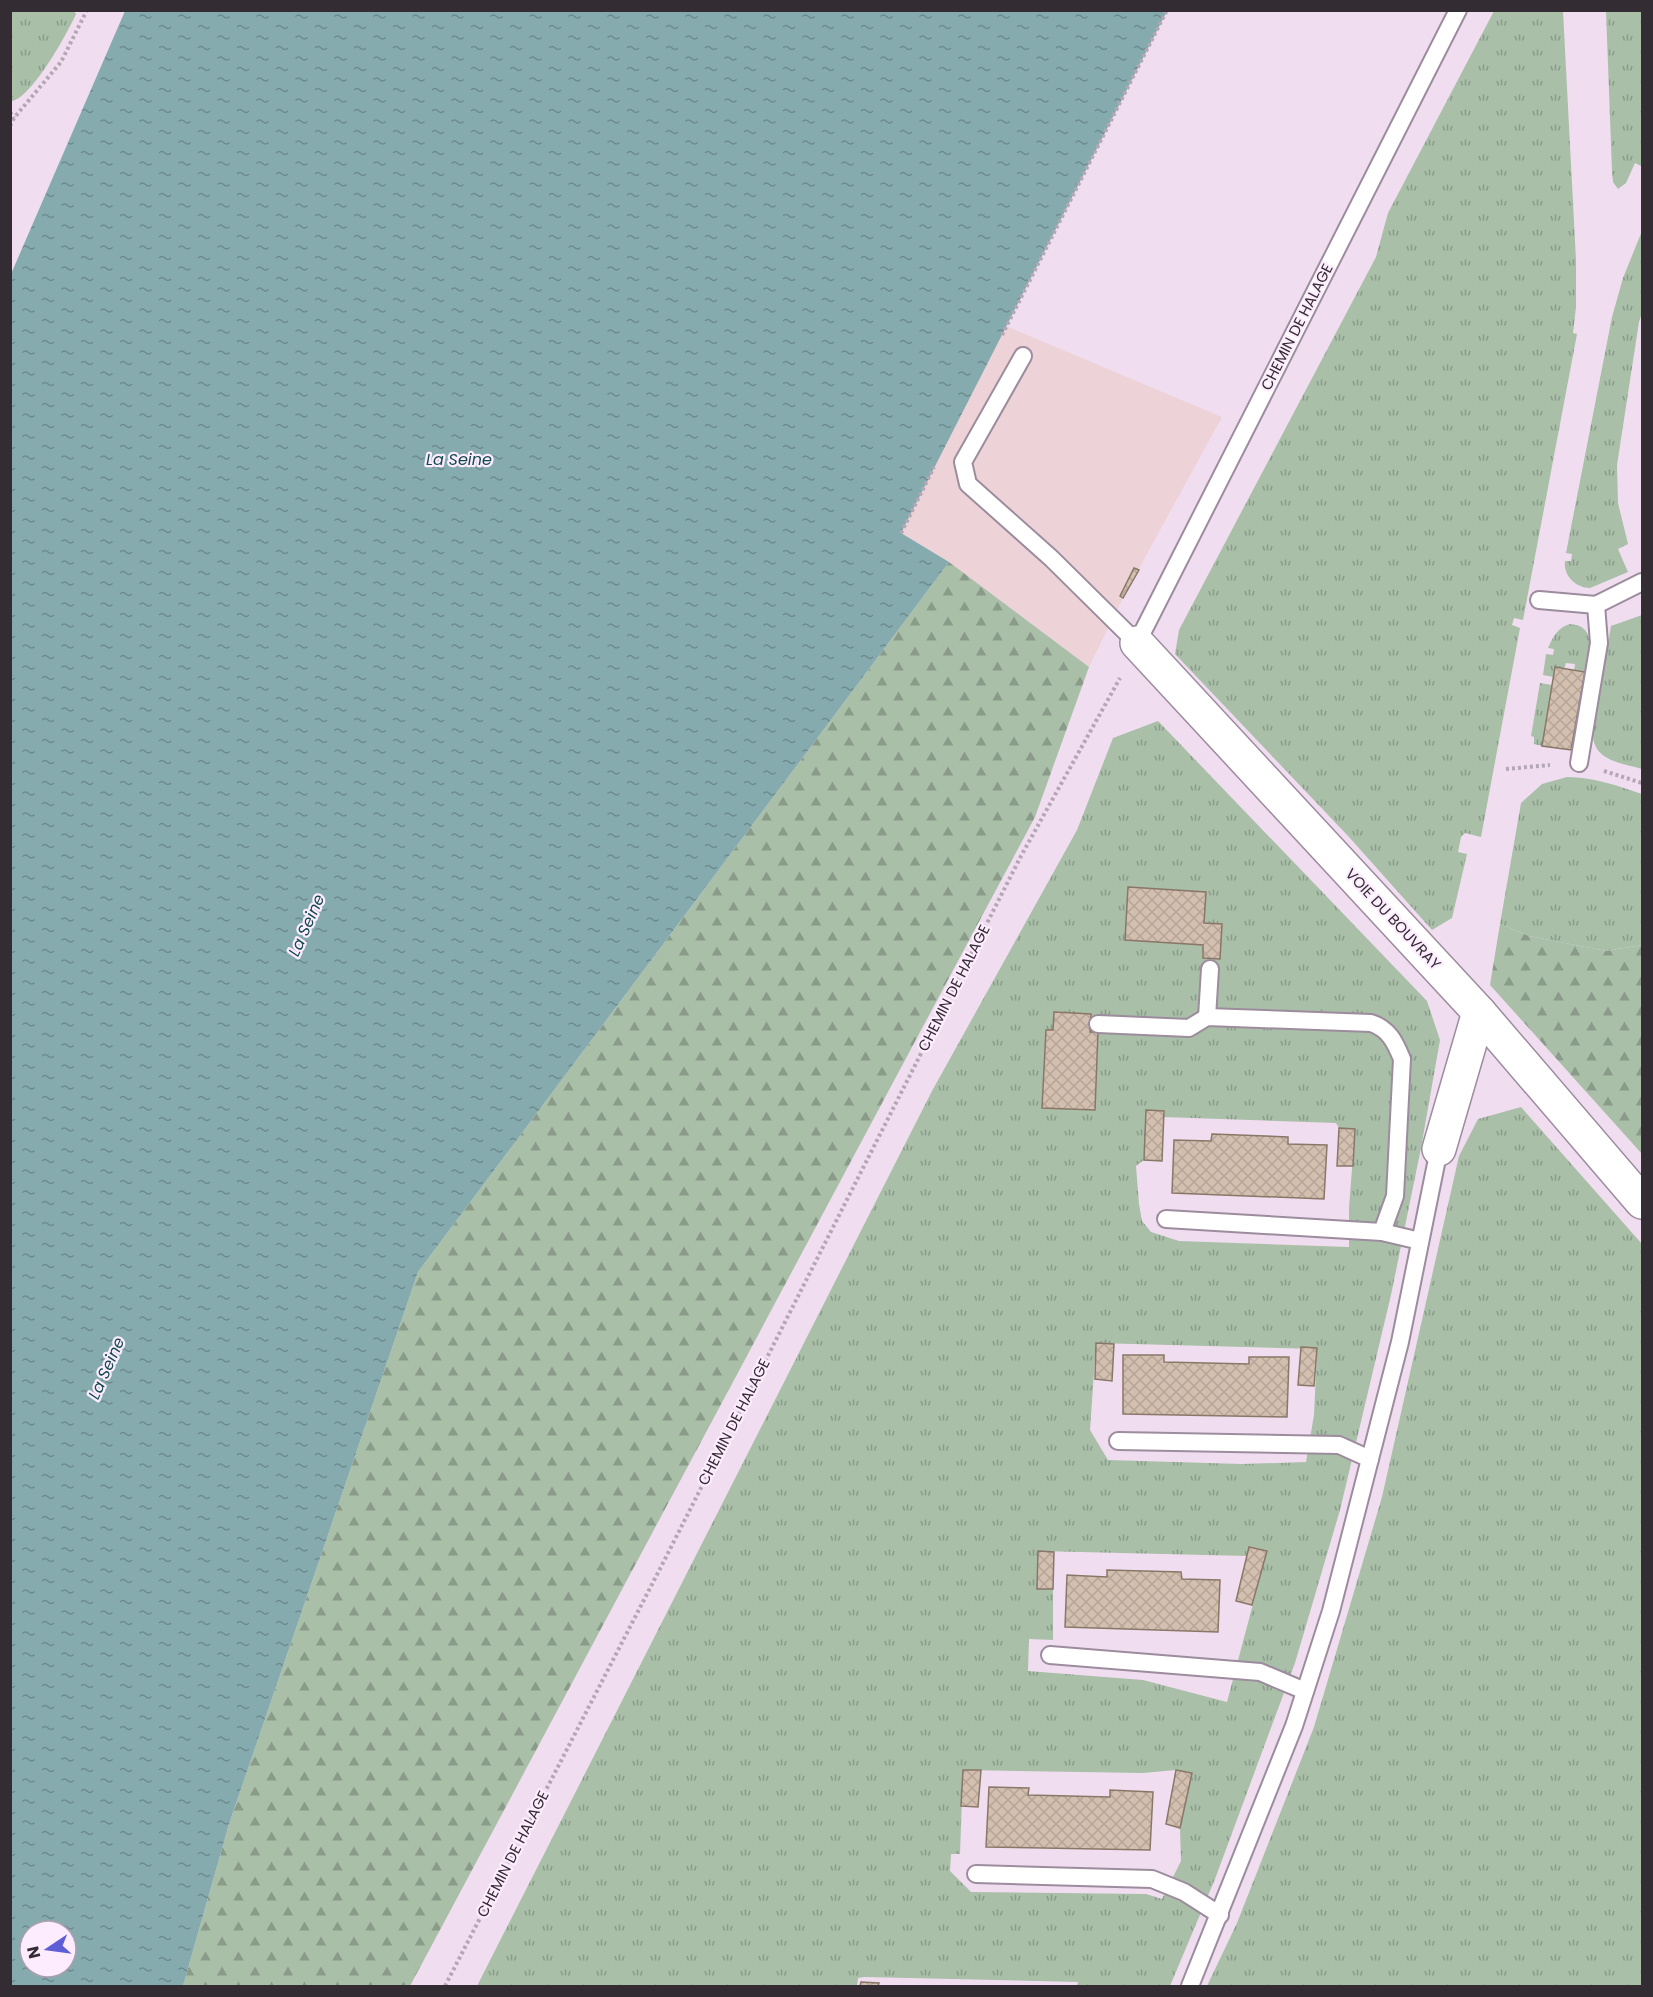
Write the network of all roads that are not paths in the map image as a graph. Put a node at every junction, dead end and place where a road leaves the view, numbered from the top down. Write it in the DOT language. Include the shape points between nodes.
graph roads {
  1 [pos="1458,10"];
  2 [pos="1023,356"];
  3 [pos="1642,582"];
  4 [pos="1539,600"];
  5 [pos="1596,605"];
  6 [pos="1137,643"];
  7 [pos="1579,763"];
  8 [pos="1210,969"];
  9 [pos="1479,1012"];
  10 [pos="1208,1017"];
  11 [pos="1098,1024"];
  12 [pos="1438,1149"];
  13 [pos="1642,1202"];
  14 [pos="1166,1219"];
  15 [pos="1382,1232"];
  16 [pos="1420,1241"];
  17 [pos="1118,1441"];
  18 [pos="1370,1459"];
  19 [pos="1050,1655"];
  20 [pos="1305,1691"];
  21 [pos="976,1874"];
  22 [pos="1220,1915"];
  23 [pos="1190,1986"];
  1 -- 6 [label="lane, CHEMIN DE HALAGE"];
  2 -- 6 [label="lane" via="963,462 968,484"];
  3 -- 5 [label="lane"];
  4 -- 5 [label="lane"];
  5 -- 7 [label="lane" via="1599,643"];
  6 -- 9 [label="street, VOIE DU BOUVRAY"];
  8 -- 10 [label="lane"];
  9 -- 12 [label="street"];
  9 -- 13 [label="street, VOIE DU BOUVRAY"];
  10 -- 11 [label="lane" via="1189,1028"];
  10 -- 15 [label="lane" via="1371,1023 1382,1026 1395,1040 1402,1059 1395,1196"];
  12 -- 16 [label="lane"];
  14 -- 15 [label="lane"];
  15 -- 16 [label="lane"];
  16 -- 18 [label="lane" via="1401,1342"];
  17 -- 18 [label="lane" via="1339,1445"];
  18 -- 20 [label="lane" via="1331,1611"];
  19 -- 20 [label="lane" via="1260,1672"];
  20 -- 22 [label="lane"];
  21 -- 22 [label="lane" via="1152,1879 1184,1892"];
  22 -- 23 [label="lane"];
}
